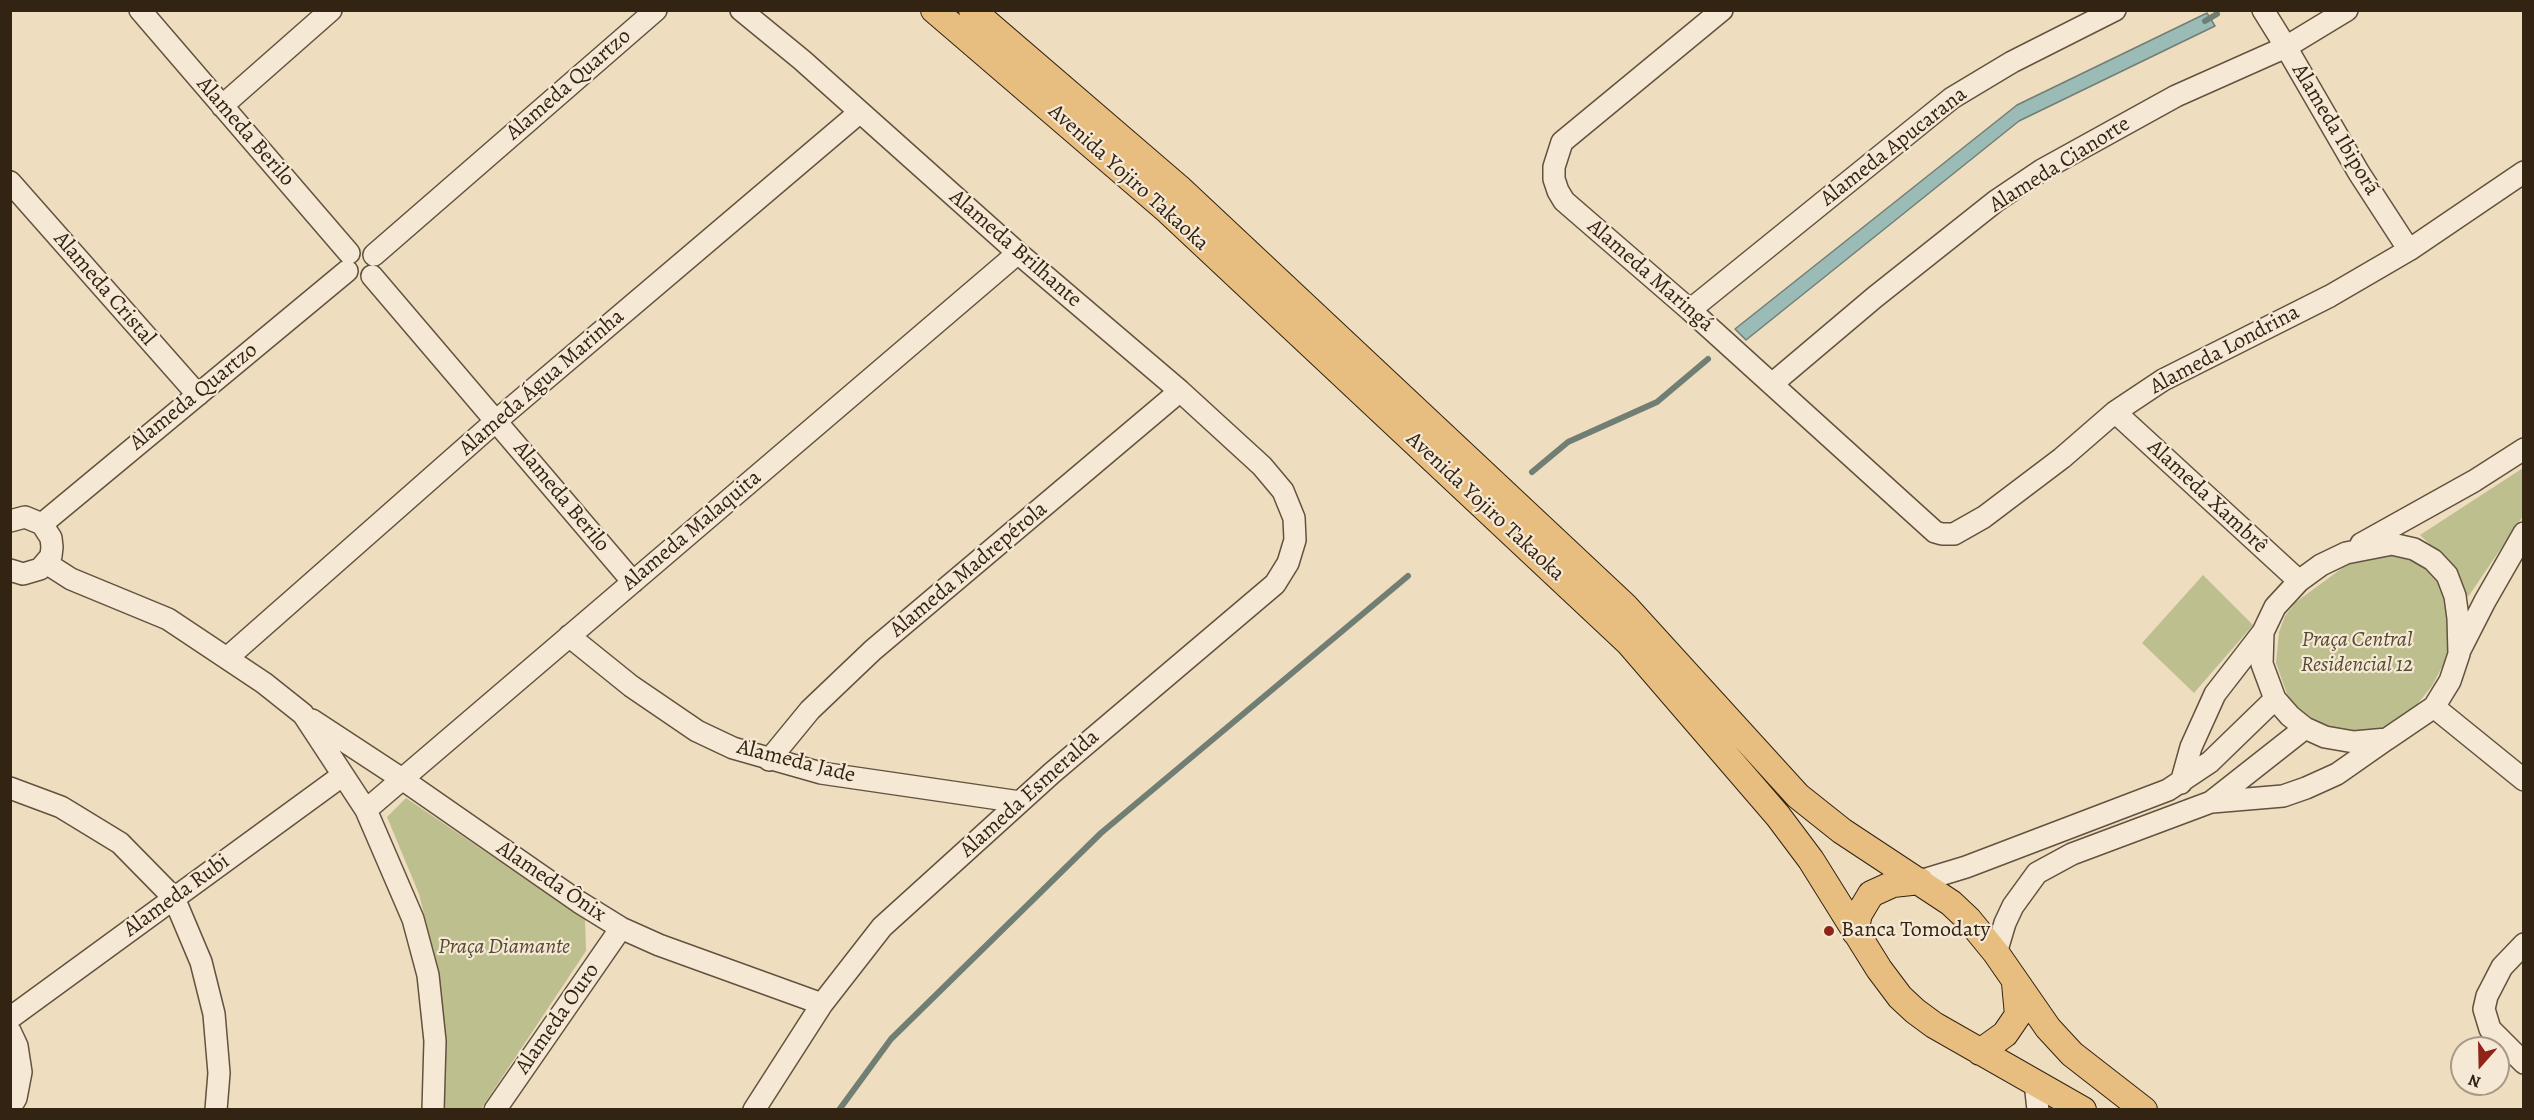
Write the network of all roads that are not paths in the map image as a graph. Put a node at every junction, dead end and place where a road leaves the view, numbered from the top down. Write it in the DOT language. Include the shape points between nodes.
graph roads {
  1 [pos="140,10"];
  2 [pos="331,10"];
  3 [pos="656,10"];
  4 [pos="741,10"];
  5 [pos="934,10"];
  6 [pos="972,10"];
  7 [pos="1722,10"];
  8 [pos="2115,10"];
  9 [pos="2263,10"];
  10 [pos="2347,10"];
  11 [pos="2286,47"];
  12 [pos="222,106"];
  13 [pos="860,112"];
  14 [pos="2523,172"];
  15 [pos="10,182"];
  16 [pos="2409,250"];
  17 [pos="1018,253"];
  18 [pos="374,255"];
  19 [pos="348,262"];
  20 [pos="372,276"];
  21 [pos="1690,310"];
  22 [pos="1772,384"];
  23 [pos="1180,391"];
  24 [pos="198,395"];
  25 [pos="2115,412"];
  26 [pos="496,421"];
  27 [pos="2523,449"];
  28 [pos="1283,491"];
  29 [pos="10,502"];
  30 [pos="10,521"];
  31 [pos="38,521"];
  32 [pos="1935,532"];
  33 [pos="2523,533"];
  34 [pos="2346,553"];
  35 [pos="39,568"];
  36 [pos="10,570"];
  37 [pos="2298,581"];
  38 [pos="633,582"];
  39 [pos="2263,632"];
  40 [pos="569,636"];
  41 [pos="2459,654"];
  42 [pos="227,658"];
  43 [pos="2275,699"];
  44 [pos="2434,707"];
  45 [pos="303,714"];
  46 [pos="2305,728"];
  47 [pos="2387,739"];
  48 [pos="769,760"];
  49 [pos="2210,762"];
  50 [pos="343,775"];
  51 [pos="402,779"];
  52 [pos="2523,780"];
  53 [pos="2181,783"];
  54 [pos="2234,785"];
  55 [pos="10,788"];
  56 [pos="1020,802"];
  57 [pos="2211,802"];
  58 [pos="366,810"];
  59 [pos="1920,881"];
  60 [pos="174,898"];
  61 [pos="621,928"];
  62 [pos="1855,932"];
  63 [pos="2523,944"];
  64 [pos="1996,953"];
  65 [pos="2015,983"];
  66 [pos="822,1004"];
  67 [pos="10,1018"];
  68 [pos="10,1031"];
  69 [pos="1980,1052"];
  70 [pos="2523,1063"];
  71 [pos="2035,1082"];
  72 [pos="10,1108"];
  73 [pos="216,1110"];
  74 [pos="433,1110"];
  75 [pos="495,1110"];
  76 [pos="754,1110"];
  77 [pos="2038,1110"];
  78 [pos="2083,1110"];
  79 [pos="2144,1110"];
  1 -- 12 [label="street, Alameda Berilo"];
  2 -- 12 [label="street"];
  3 -- 18 [label="street, Alameda Quartzo"];
  4 -- 13 [label="street, Alameda Brilhante"];
  5 -- 62 [label="main road, Avenida Yojiro Takaoka" via="1168,211 1629,643 1778,816 1811,860"];
  6 -- 59 [label="main road, Avenida Yojiro Takaoka" via="1178,187 1625,606 1798,796 1842,831"];
  7 -- 21 [label="street, Alameda Maringá" via="1572,132 1562,142 1554,167 1554,179 1564,201"];
  8 -- 21 [label="street, Alameda Apucarana" via="2012,62 1952,98"];
  9 -- 11 [label="street, Alameda Ibiporã"];
  10 -- 11 [label="street, Alameda Cianorte"];
  11 -- 16 [label="street, Alameda Ibiporã"];
  11 -- 22 [label="street, Alameda Cianorte" via="2176,96 2042,170 1996,201"];
  12 -- 19 [label="street, Alameda Berilo"];
  13 -- 17 [label="street, Alameda Brilhante"];
  13 -- 26 [label="street, Alameda Água Marinha"];
  14 -- 16 [label="street, Alameda Londrina"];
  15 -- 24 [label="street, Alameda Cristal"];
  16 -- 25 [label="street, Alameda Londrina" via="2330,296 2163,380"];
  17 -- 23 [label="street, Alameda Brilhante"];
  17 -- 38 [label="street, Alameda Malaquita"];
  18 -- 19 [label="street" via="362,248"];
  18 -- 20 [label="street" via="378,262"];
  19 -- 20 [label="street" via="358,280"];
  19 -- 24 [label="street, Alameda Quartzo"];
  20 -- 26 [label="street, Alameda Berilo"];
  21 -- 22 [label="street, Alameda Maringá"];
  22 -- 32 [label="street, Alameda Maringá"];
  23 -- 28 [label="street, Alameda Brilhante" via="1262,466"];
  23 -- 48 [label="street, Alameda Madrepérola" via="873,650 810,710"];
  24 -- 31 [label="street, Alameda Quartzo"];
  25 -- 32 [label="street, Alameda Londrina" via="1984,517 1954,534"];
  25 -- 37 [label="street, Alameda Xambrê"];
  26 -- 38 [label="street, Alameda Berilo"];
  26 -- 42 [label="street, Alameda Água Marinha"];
  27 -- 34 [label="street"];
  28 -- 56 [label="street, Alameda Esmeralda" via="1294,518 1294,540 1288,563 1275,584"];
  29 -- 31 [label="street"];
  30 -- 31 [label="street"];
  31 -- 35 [label="street" via="51,538 52,547"];
  33 -- 41 [label="street"];
  34 -- 37 [label="street"];
  34 -- 41 [label="street" via="2392,544 2414,549 2433,560 2447,574 2455,596"];
  35 -- 36 [label="street, Alameda Ônix" via="23,574"];
  35 -- 42 [label="street, Alameda Ônix" via="168,619"];
  37 -- 39 [label="street" via="2275,607"];
  38 -- 40 [label="street, Alameda Malaquita"];
  39 -- 43 [label="street" via="2262,664"];
  39 -- 53 [label="street" via="2215,694 2191,747"];
  40 -- 48 [label="street, Alameda Jade" via="631,686 697,731"];
  40 -- 51 [label="street, Alameda Malaquita"];
  41 -- 44 [label="street" via="2450,681"];
  42 -- 45 [label="street, Alameda Ônix"];
  43 -- 46 [label="street"];
  43 -- 49 [label="street"];
  44 -- 47 [label="street"];
  44 -- 52 [label="street"];
  45 -- 50 [label="street"];
  45 -- 51 [label="street, Alameda Ônix"];
  46 -- 47 [label="street" via="2325,737 2354,742"];
  46 -- 54 [label="street"];
  47 -- 57 [label="street" via="2337,774 2306,788 2283,796"];
  48 -- 56 [label="street, Alameda Jade" via="821,773"];
  49 -- 53 [label="street"];
  49 -- 54 [label="street"];
  50 -- 58 [label="street"];
  50 -- 60 [label="street, Alameda Rubi"];
  51 -- 58 [label="street, Alameda Malaquita"];
  51 -- 61 [label="street, Alameda Ônix"];
  53 -- 59 [label="street" via="2027,845"];
  54 -- 57 [label="street"];
  55 -- 60 [label="street" via="61,807 120,843"];
  56 -- 66 [label="street, Alameda Esmeralda" via="882,927"];
  57 -- 64 [label="street" via="2072,854 2037,873 2013,906"];
  58 -- 74 [label="street" via="413,919 428,975 435,1041"];
  59 -- 62 [label="main road" via="1893,884 1871,894 1859,914"];
  59 -- 64 [label="main road, Avenida Yojiro Takaoka" via="1969,920"];
  60 -- 67 [label="street, Alameda Rubi"];
  60 -- 73 [label="street" via="201,962 214,1014 219,1073"];
  61 -- 66 [label="street, Alameda Ônix"];
  61 -- 75 [label="street, Alameda Ouro"];
  62 -- 69 [label="main road, Avenida Yojiro Takaoka" via="1900,997 1934,1025"];
  63 -- 70 [label="street" via="2502,967 2484,1009 2490,1029"];
  64 -- 65 [label="main road, Avenida Yojiro Takaoka"];
  65 -- 69 [label="main road" via="2018,1015 2005,1034"];
  65 -- 79 [label="main road, Avenida Yojiro Takaoka" via="2072,1054"];
  66 -- 76 [label="street, Alameda Esmeralda"];
  68 -- 72 [label="street" via="21,1072"];
  69 -- 71 [label="main road, Avenida Yojiro Takaoka"];
  71 -- 77 [label="street"];
  71 -- 78 [label="main road, Avenida Yojiro Takaoka"];
}
